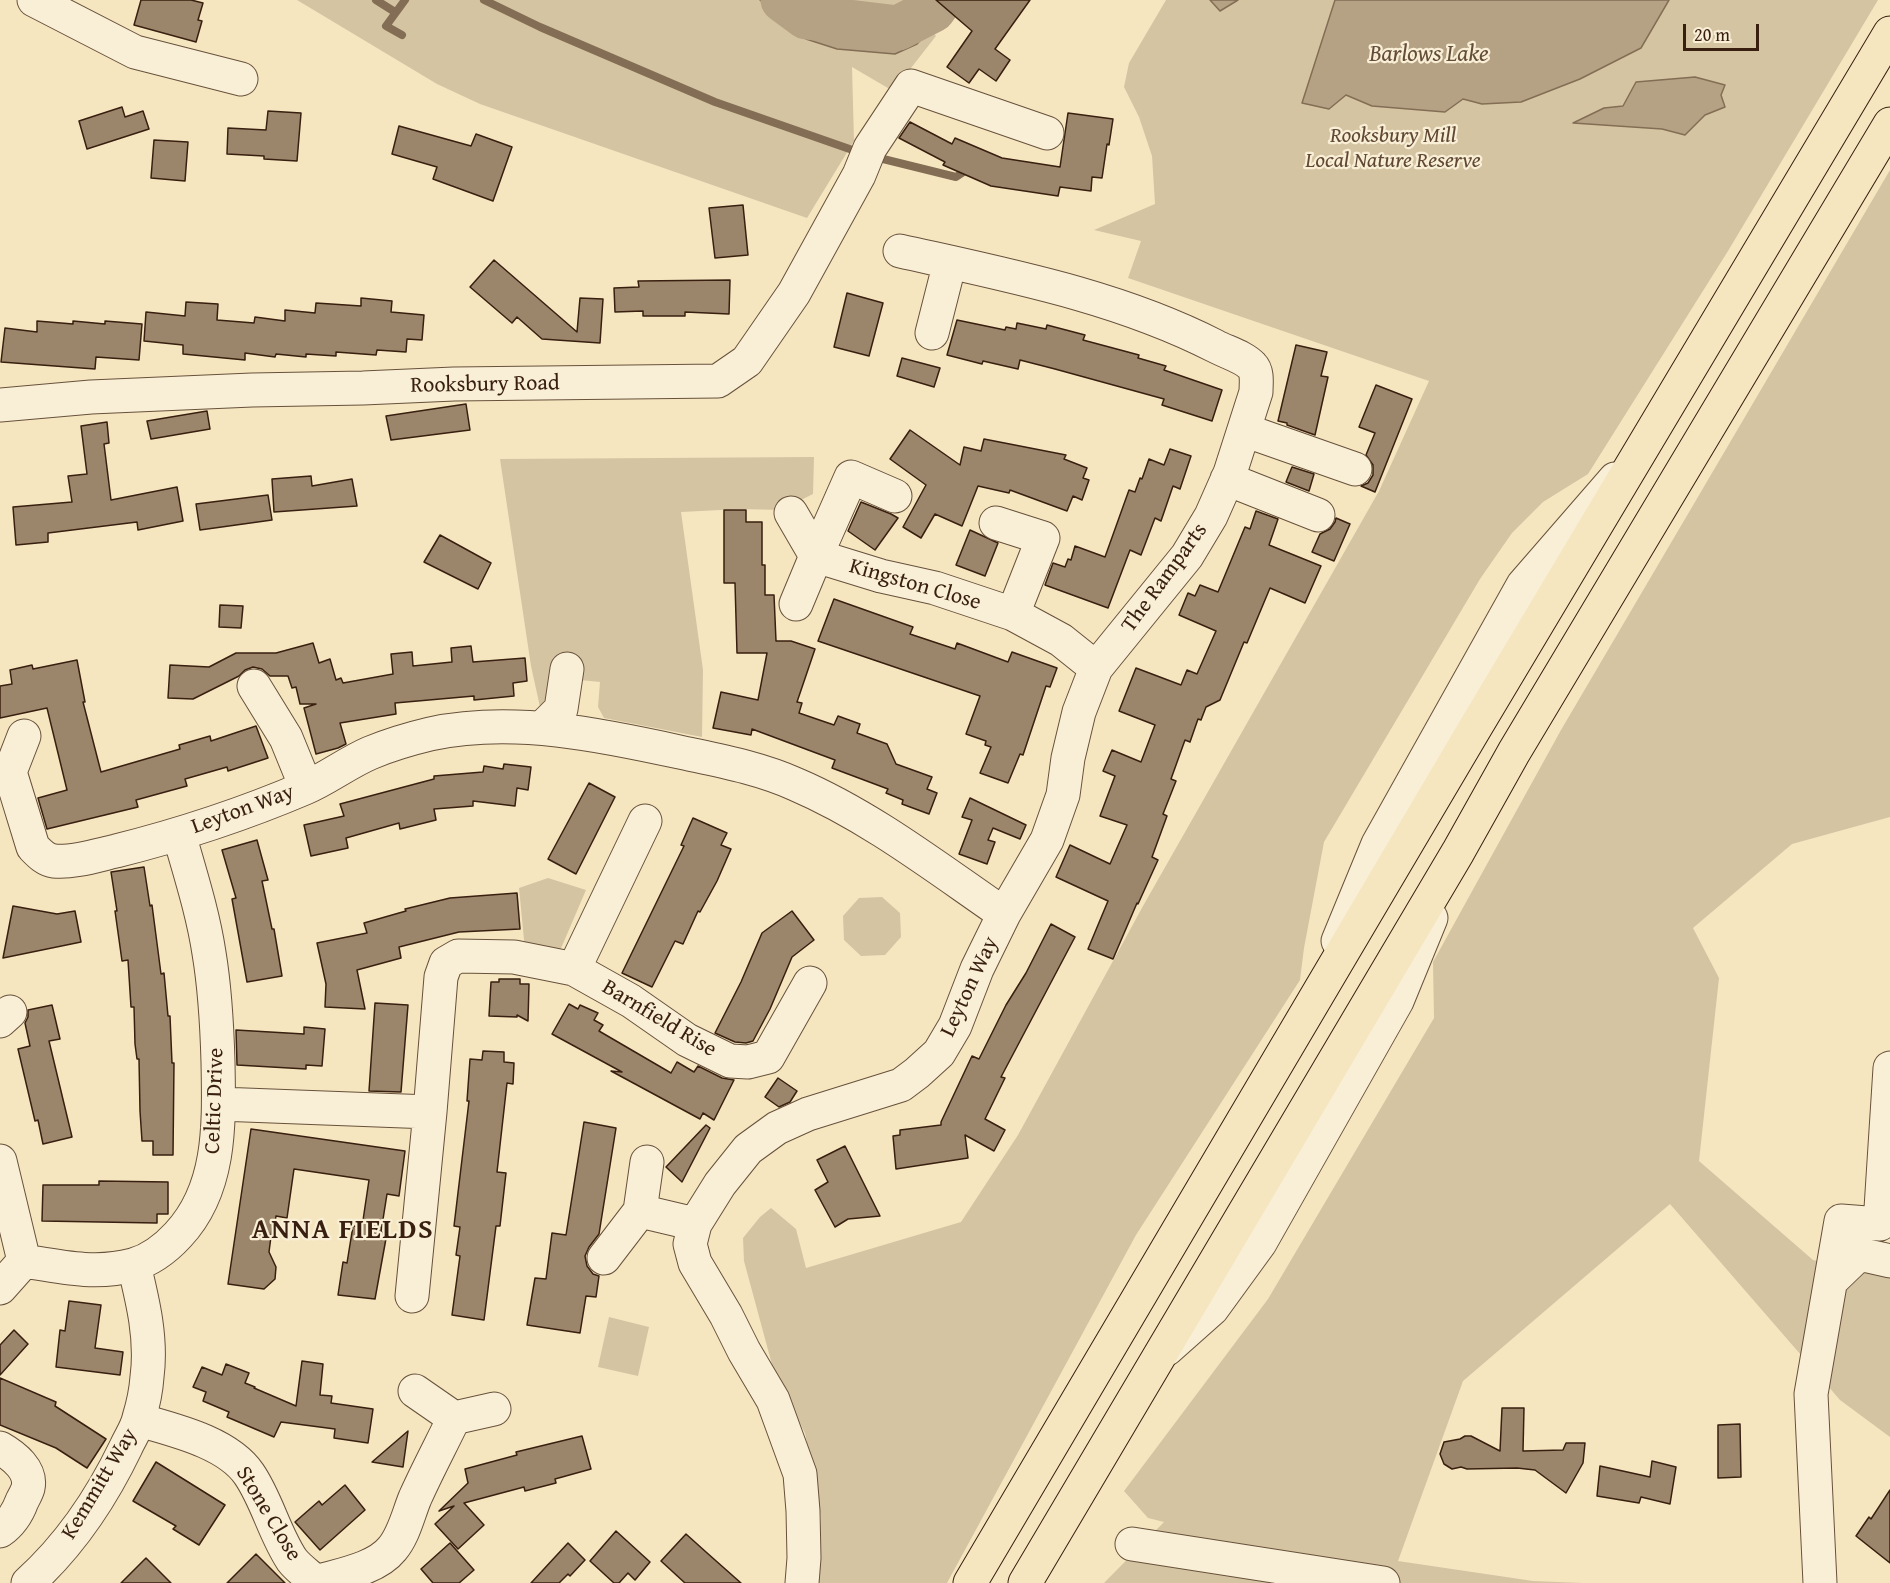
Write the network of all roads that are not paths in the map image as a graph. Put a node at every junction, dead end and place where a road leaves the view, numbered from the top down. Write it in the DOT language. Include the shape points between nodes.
graph roads {
  1 [pos="34,0"];
  2 [pos="1890,33"];
  3 [pos="241,79"];
  4 [pos="1890,124"];
  5 [pos="1047,133"];
  6 [pos="900,251"];
  7 [pos="950,262"];
  8 [pos="932,333"];
  9 [pos="0,405"];
  10 [pos="1244,430"];
  11 [pos="1356,469"];
  12 [pos="1227,479"];
  13 [pos="895,496"];
  14 [pos="791,513"];
  15 [pos="1318,515"];
  16 [pos="996,523"];
  17 [pos="816,556"];
  18 [pos="796,604"];
  19 [pos="1013,614"];
  20 [pos="1096,668"];
  21 [pos="567,669"];
  22 [pos="254,686"];
  23 [pos="542,728"];
  24 [pos="24,735"];
  25 [pos="5,773"];
  26 [pos="306,787"];
  27 [pos="645,821"];
  28 [pos="179,834"];
  29 [pos="1004,914"];
  30 [pos="574,969"];
  31 [pos="810,983"];
  32 [pos="1890,1068"];
  33 [pos="219,1104"];
  34 [pos="430,1112"];
  35 [pos="0,1161"];
  36 [pos="647,1162"];
  37 [pos="640,1211"];
  38 [pos="695,1224"];
  39 [pos="604,1257"];
  40 [pos="24,1261"];
  41 [pos="1890,1261"];
  42 [pos="134,1265"];
  43 [pos="1831,1281"];
  44 [pos="0,1288"];
  45 [pos="412,1296"];
  46 [pos="415,1391"];
  47 [pos="494,1409"];
  48 [pos="454,1418"];
  49 [pos="139,1420"];
  50 [pos="0,1448"];
  51 [pos="0,1531"];
  52 [pos="1132,1544"];
  53 [pos="316,1582"];
  54 [pos="28,1583"];
  55 [pos="802,1583"];
  56 [pos="970,1583"];
  57 [pos="1025,1583"];
  58 [pos="1383,1583"];
  59 [pos="1820,1583"];
  1 -- 3 [label="street" via="135,52"];
  2 -- 56 [label="highway"];
  4 -- 57 [label="highway" via="1514,752"];
  5 -- 9 [label="street, Rooksbury Road" via="911,86 865,161 794,293 747,361 718,381 252,390"];
  6 -- 7 [label="street, The Ramparts"];
  7 -- 8 [label="street"];
  7 -- 10 [label="street, The Ramparts" via="1140,313 1243,360 1253,366 1257,379"];
  10 -- 11 [label="street"];
  10 -- 12 [label="street, The Ramparts"];
  12 -- 15 [label="street"];
  12 -- 20 [label="street, The Ramparts" via="1187,556"];
  13 -- 17 [label="street, Kingston Close" via="851,477"];
  14 -- 17 [label="street"];
  16 -- 19 [label="street" via="1043,538"];
  17 -- 18 [label="street, Kingston Close"];
  17 -- 19 [label="street, Kingston Close"];
  19 -- 20 [label="street, Kingston Close" via="1061,640"];
  20 -- 29 [label="street, The Ramparts" via="1079,712 1063,795 1047,840"];
  21 -- 23 [label="street" via="561,709"];
  22 -- 26 [label="street, Leyton Way" via="286,738"];
  23 -- 26 [label="street, Leyton Way" via="474,727 422,736 368,754"];
  23 -- 29 [label="street, Leyton Way" via="725,762 795,784 862,819"];
  24 -- 25 [label="street"];
  25 -- 28 [label="street, Leyton Way" via="33,847 53,861 86,858"];
  26 -- 28 [label="street, Leyton Way"];
  27 -- 30 [label="street"];
  28 -- 33 [label="street, Celtic Drive" via="209,952"];
  29 -- 38 [label="street, Leyton Way" via="955,1026 939,1053 901,1085 808,1114 777,1128 748,1149"];
  30 -- 31 [label="street, Barnfield Rise" via="631,1001 687,1040 730,1061 768,1057"];
  30 -- 34 [label="street, Barnfield Rise" via="514,957 458,956 446,963 441,977"];
  32 -- 43 [label="street" via="1880,1224 1841,1221"];
  33 -- 34 [label="street"];
  33 -- 42 [label="street, Celtic Drive" via="213,1168 198,1208 171,1242"];
  34 -- 45 [label="street, Barnfield Rise"];
  35 -- 40 [label="street"];
  36 -- 37 [label="street"];
  37 -- 38 [label="street"];
  37 -- 39 [label="street"];
  38 -- 55 [label="street, Leyton Way" via="690,1244 695,1263 773,1400 800,1474"];
  40 -- 42 [label="street, Celtic Drive" via="81,1270"];
  40 -- 44 [label="street"];
  41 -- 43 [label="street" via="1859,1254"];
  42 -- 49 [label="street, Kemmitt Way" via="148,1333 147,1377"];
  43 -- 59 [label="street" via="1811,1394"];
  46 -- 48 [label="street"];
  47 -- 48 [label="street"];
  48 -- 53 [label="street, Stone Close" via="392,1550 371,1564"];
  49 -- 53 [label="street, Stone Close" via="178,1431 235,1459 248,1473 294,1562"];
  49 -- 54 [label="street, Kemmitt Way" via="119,1463 84,1520"];
  50 -- 51 [label="street" via="12,1455 28,1476 20,1508"];
  52 -- 58 [label="street"];
}
